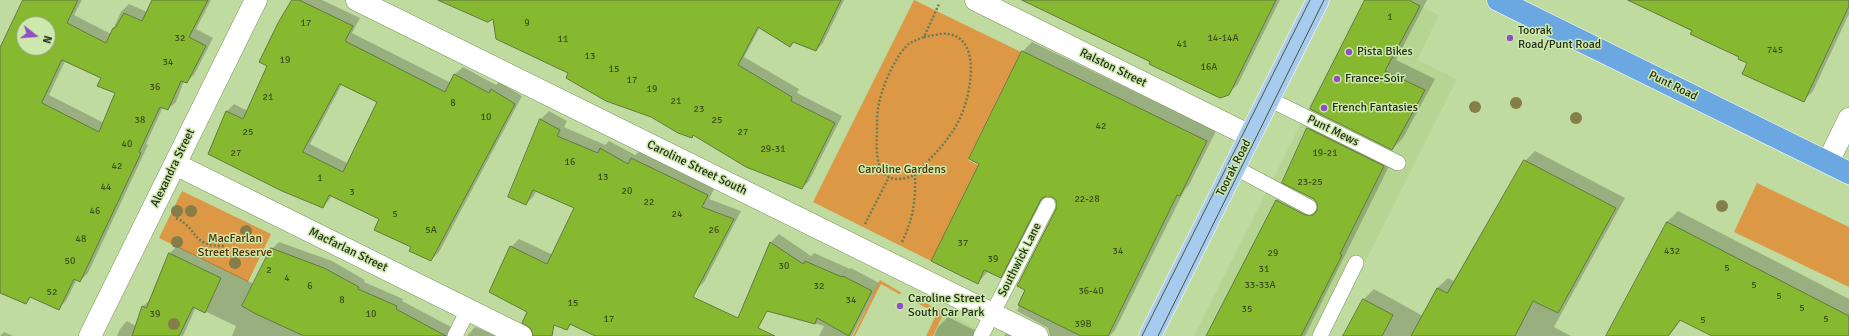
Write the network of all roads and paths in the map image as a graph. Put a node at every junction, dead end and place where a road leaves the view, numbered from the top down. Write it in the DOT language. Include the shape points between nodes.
graph roads {
  1 [pos="256,0"];
  2 [pos="357,0"];
  3 [pos="976,0"];
  4 [pos="1318,0"];
  5 [pos="1498,0"];
  6 [pos="939,4"];
  7 [pos="924,37"];
  8 [pos="1268,99"];
  9 [pos="1849,119"];
  10 [pos="1250,136"];
  11 [pos="1398,162"];
  12 [pos="1828,162"];
  13 [pos="175,164"];
  14 [pos="1234,167"];
  15 [pos="1849,173"];
  16 [pos="915,175"];
  17 [pos="889,177"];
  18 [pos="1048,205"];
  19 [pos="1309,207"];
  20 [pos="184,221"];
  21 [pos="862,230"];
  22 [pos="225,246"];
  23 [pos="899,248"];
  24 [pos="1356,263"];
  25 [pos="468,310"];
  26 [pos="992,315"];
  27 [pos="90,336"];
  28 [pos="455,336"];
  29 [pos="522,336"];
  30 [pos="981,336"];
  31 [pos="1037,336"];
  32 [pos="1150,336"];
  33 [pos="1320,336"];
  1 -- 13 [label="street, Alexandra Street"];
  2 -- 26 [label="street, Caroline Street South"];
  3 -- 10 [label="street, Ralston Street"];
  4 -- 8 [label="main road, Toorak Road"];
  5 -- 12 [label="highway, Punt Road"];
  6 -- 7 [label="path"];
  7 -- 16 [label="path" via="948,34 962,41 967,49 971,73 966,104 953,131"];
  7 -- 17 [label="path" via="910,43 902,52 887,79 880,100 876,155 882,172"];
  8 -- 10 [label="main road, Toorak Road"];
  8 -- 11 [label="lane, Punt Mews"];
  9 -- 12 [label="street"];
  10 -- 14 [label="main road, Toorak Road"];
  12 -- 15 [label="highway, Punt Road"];
  13 -- 25 [label="street, Macfarlan Street"];
  13 -- 27 [label="street, Alexandra Street"];
  14 -- 19 [label="lane"];
  14 -- 32 [label="main road, Toorak Road"];
  16 -- 17 [label="path" via="899,179"];
  16 -- 23 [label="path" via="913,215"];
  17 -- 21 [label="path"];
  18 -- 26 [label="lane, Southwick Lane"];
  20 -- 22 [label="path" via="198,240 211,246"];
  24 -- 33 [label="lane"];
  25 -- 28 [label="lane"];
  25 -- 29 [label="street, Macfarlan Street"];
  26 -- 30 [label="lane, Southwick Lane"];
  26 -- 31 [label="street, Caroline Street South"];
}
